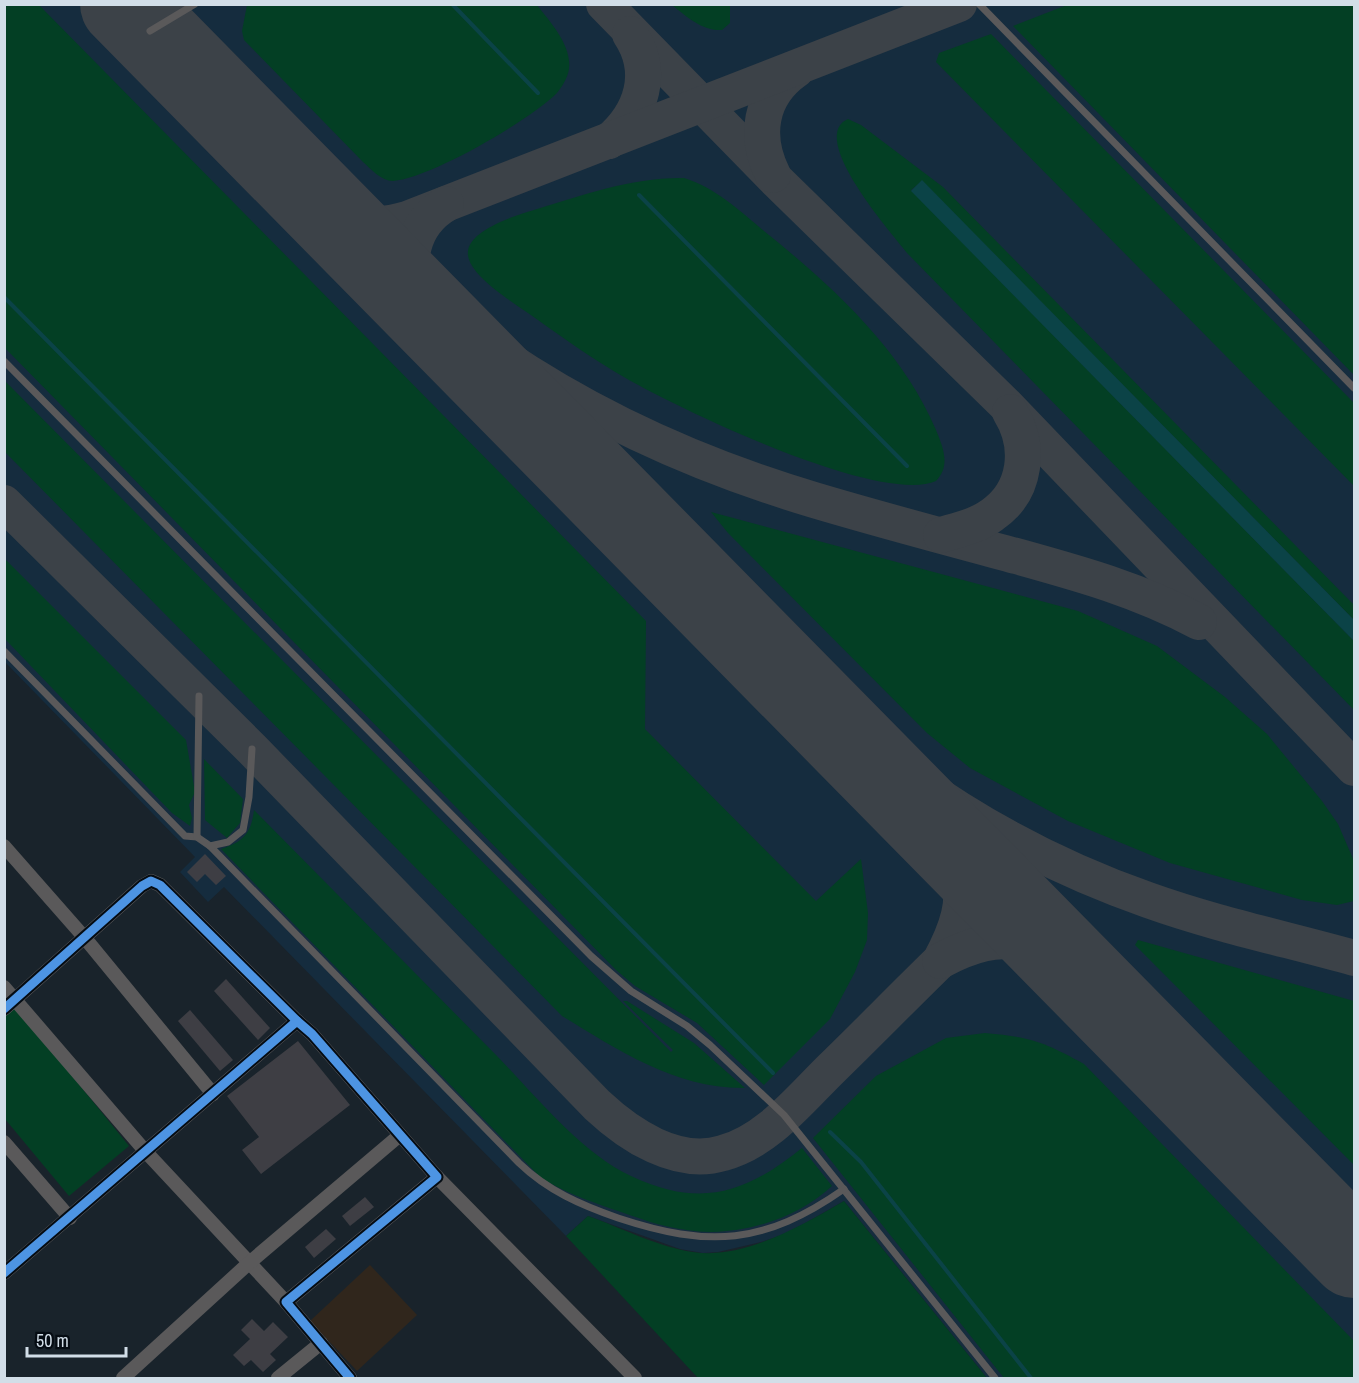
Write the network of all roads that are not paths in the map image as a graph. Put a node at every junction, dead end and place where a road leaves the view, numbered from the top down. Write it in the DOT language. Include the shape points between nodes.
graph roads {
  1 [pos="195,4"];
  2 [pos="979,4"];
  3 [pos="150,31"];
  4 [pos="4,361"];
  5 [pos="1354,388"];
  6 [pos="4,651"];
  7 [pos="199,696"];
  8 [pos="252,748"];
  9 [pos="197,837"];
  10 [pos="4,846"];
  11 [pos="210,846"];
  12 [pos="84,938"];
  13 [pos="4,987"];
  14 [pos="16,999"];
  15 [pos="4,1009"];
  16 [pos="297,1021"];
  17 [pos="213,1094"];
  18 [pos="400,1135"];
  19 [pos="4,1142"];
  20 [pos="146,1152"];
  21 [pos="437,1177"];
  22 [pos="844,1189"];
  23 [pos="70,1218"];
  24 [pos="249,1263"];
  25 [pos="4,1273"];
  26 [pos="286,1302"];
  27 [pos="321,1342"];
  28 [pos="123,1378"];
  29 [pos="278,1378"];
  30 [pos="350,1378"];
  31 [pos="635,1378"];
  32 [pos="995,1378"];
  1 -- 3 [label="lane"];
  2 -- 5 [label="lane"];
  4 -- 22 [label="lane" via="591,956 631,991 687,1026 732,1065 784,1115"];
  6 -- 9 [label="lane" via="185,836"];
  7 -- 9 [label="lane"];
  8 -- 11 [label="lane" via="243,830 228,843"];
  9 -- 11 [label="lane"];
  10 -- 12 [label="street"];
  11 -- 22 [label="lane" via="519,1163 547,1187 632,1222 670,1233 716,1238 757,1233 781,1224"];
  12 -- 14 [label="street"];
  12 -- 16 [label="street" via="142,886 155,882"];
  12 -- 17 [label="street"];
  13 -- 14 [label="street"];
  14 -- 15 [label="street"];
  14 -- 20 [label="street"];
  16 -- 17 [label="street"];
  16 -- 18 [label="street"];
  17 -- 20 [label="street"];
  18 -- 21 [label="street"];
  18 -- 24 [label="street"];
  19 -- 23 [label="street"];
  20 -- 23 [label="street"];
  20 -- 24 [label="street"];
  21 -- 26 [label="street"];
  21 -- 31 [label="street"];
  22 -- 32 [label="lane"];
  23 -- 25 [label="street"];
  24 -- 26 [label="street"];
  24 -- 28 [label="street"];
  26 -- 27 [label="street"];
  27 -- 29 [label="street"];
  27 -- 30 [label="street"];
}
